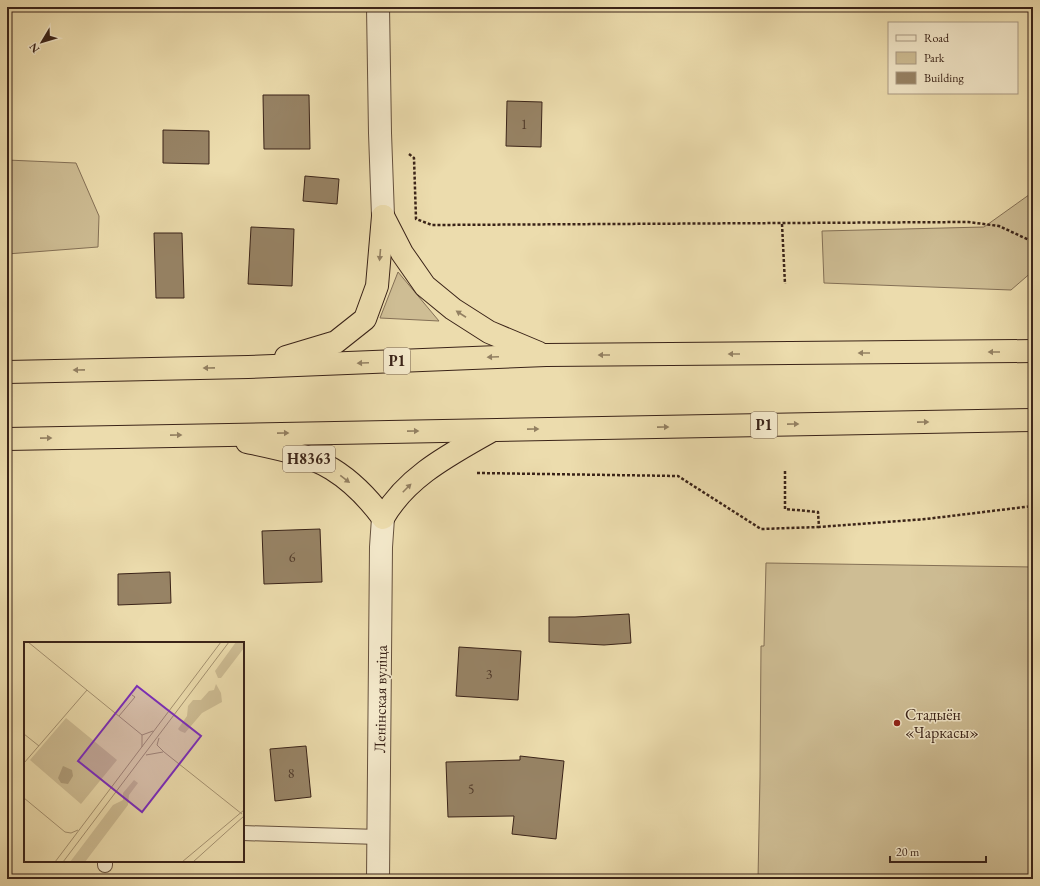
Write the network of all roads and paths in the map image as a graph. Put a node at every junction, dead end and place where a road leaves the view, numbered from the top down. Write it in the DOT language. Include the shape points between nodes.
graph roads {
  1 [pos="378,7"];
  2 [pos="380,133"];
  3 [pos="383,216"];
  4 [pos="782,224"];
  5 [pos="1033,244"];
  6 [pos="785,284"];
  7 [pos="1033,351"];
  8 [pos="546,355"];
  9 [pos="248,367"];
  10 [pos="7,372"];
  11 [pos="1033,420"];
  12 [pos="494,429"];
  13 [pos="216,435"];
  14 [pos="7,439"];
  15 [pos="785,471"];
  16 [pos="475,472"];
  17 [pos="1033,506"];
  18 [pos="383,518"];
  19 [pos="819,527"];
  20 [pos="244,833"];
  21 [pos="378,837"];
  22 [pos="378,879"];
  1 -- 2 [label="street"];
  2 -- 3 [label="street"];
  2 -- 4 [label="path" via="414,158 416,219 432,224"];
  8 -- 3 [label="highway, one-way" via="489,332 453,309 425,286 402,254"];
  3 -- 9 [label="highway, one-way" via="378,286 365,319 336,342"];
  4 -- 5 [label="path" via="968,222 999,226"];
  4 -- 6 [label="path"];
  7 -- 8 [label="highway, Р1, one-way"];
  8 -- 9 [label="highway, Р1, one-way"];
  9 -- 10 [label="highway, Р1, one-way"];
  12 -- 11 [label="highway, Р1, one-way"];
  13 -- 12 [label="highway, Р1, one-way"];
  18 -- 12 [label="highway, one-way" via="391,504 421,474"];
  14 -- 13 [label="highway, Р1, one-way"];
  13 -- 18 [label="highway, Н8363, one-way" via="271,447 331,468 368,499"];
  15 -- 19 [label="path" via="784,509 818,512"];
  16 -- 19 [label="path" via="678,476 761,529"];
  17 -- 19 [label="path" via="926,519"];
  18 -- 21 [label="street, Ленінская вуліца"];
  20 -- 21 [label="lane"];
  21 -- 22 [label="street, Ленінская вуліца"];
}
